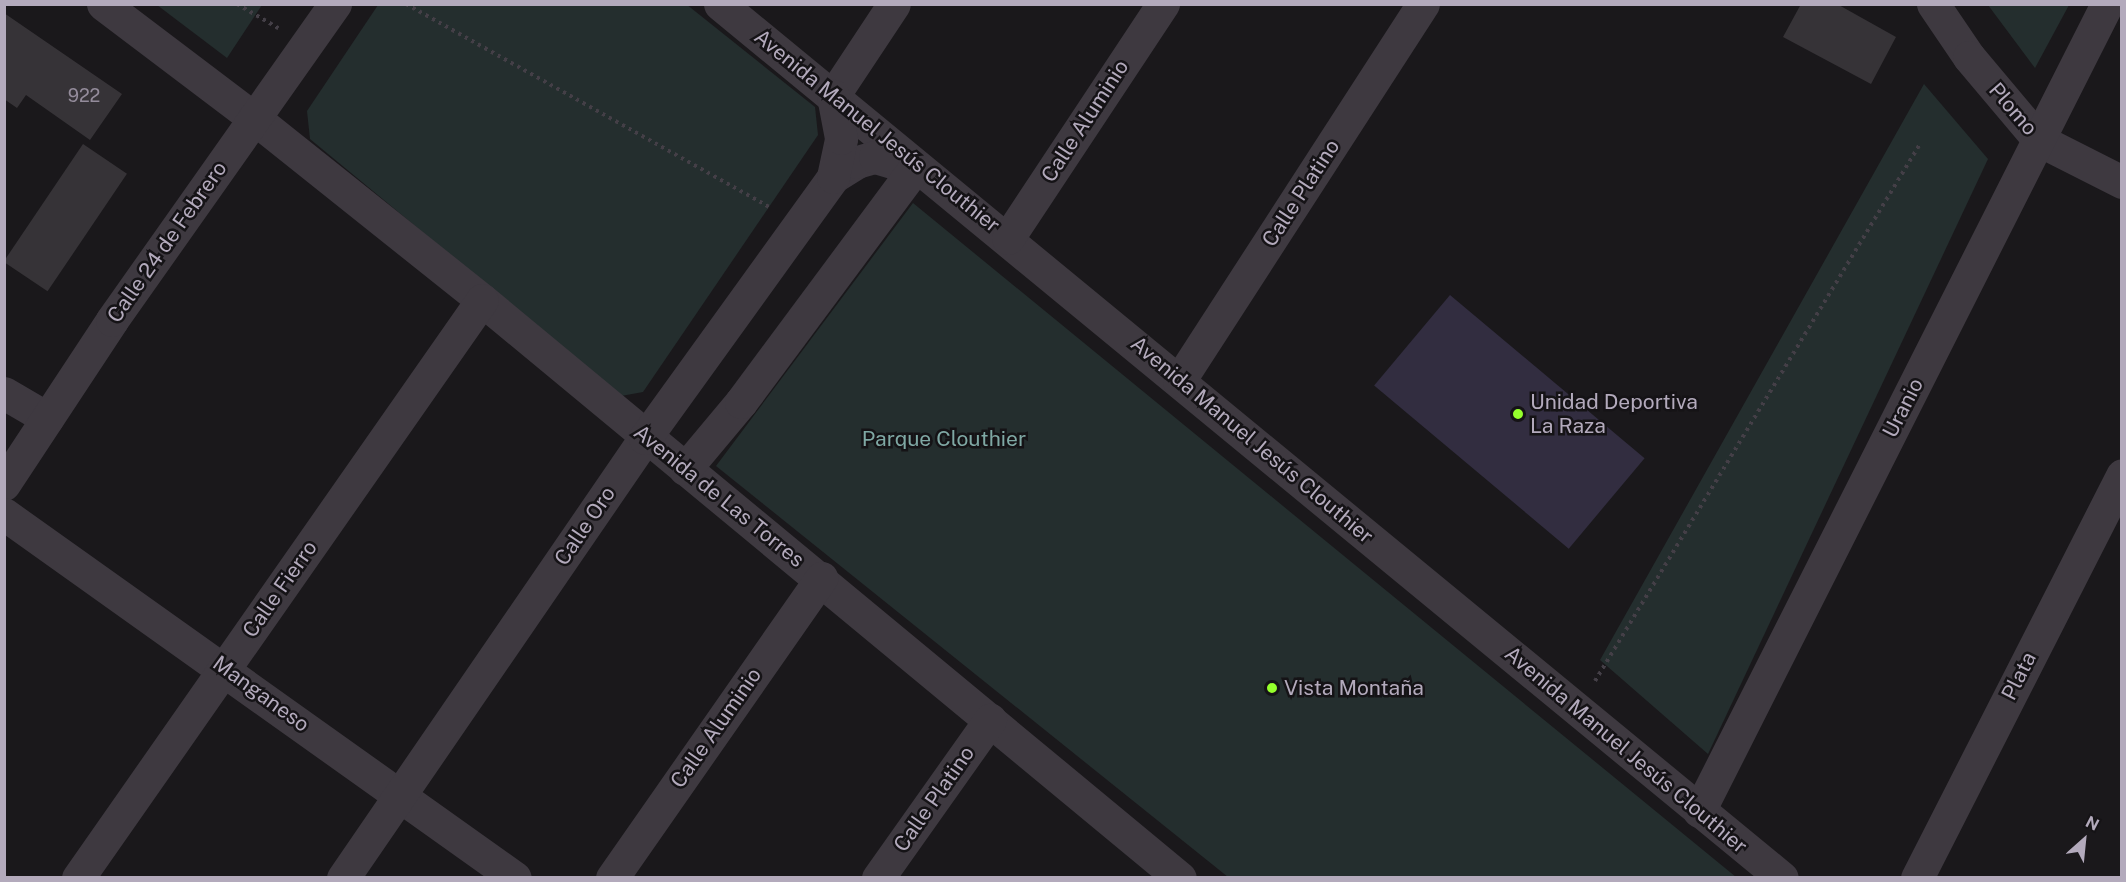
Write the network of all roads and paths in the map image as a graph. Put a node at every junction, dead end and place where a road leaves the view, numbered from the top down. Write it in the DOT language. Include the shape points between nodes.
graph roads {
  1 [pos="103,4"];
  2 [pos="237,4"];
  3 [pos="336,4"];
  4 [pos="406,4"];
  5 [pos="720,4"];
  6 [pos="894,4"];
  7 [pos="1163,4"];
  8 [pos="1424,4"];
  9 [pos="1933,4"];
  10 [pos="2107,4"];
  11 [pos="307,44"];
  12 [pos="833,96"];
  13 [pos="254,118"];
  14 [pos="2039,140"];
  15 [pos="1920,144"];
  16 [pos="925,174"];
  17 [pos="832,177"];
  18 [pos="2121,182"];
  19 [pos="800,224"];
  20 [pos="1008,238"];
  21 [pos="482,300"];
  22 [pos="1179,381"];
  23 [pos="4,393"];
  24 [pos="47,418"];
  25 [pos="645,438"];
  26 [pos="685,470"];
  27 [pos="2121,475"];
  28 [pos="4,484"];
  29 [pos="4,514"];
  30 [pos="821,578"];
  31 [pos="224,668"];
  32 [pos="1578,710"];
  33 [pos="990,720"];
  34 [pos="401,795"];
  35 [pos="1699,811"];
  36 [pos="1164,872"];
  37 [pos="78,878"];
  38 [pos="343,878"];
  39 [pos="515,878"];
  40 [pos="612,878"];
  41 [pos="878,878"];
  42 [pos="1782,878"];
  43 [pos="1917,878"];
  1 -- 13 [label="street, Avenida de Las Torres"];
  2 -- 11 [label="path"];
  3 -- 11 [label="street, Calle 24 de Febrero"];
  4 -- 19 [label="path"];
  5 -- 12 [label="street, Avenida Manuel Jesús Clouthier"];
  6 -- 12 [label="street"];
  7 -- 20 [label="street, Calle Aluminio"];
  8 -- 22 [label="street, Calle Platino"];
  9 -- 14 [label="street, Plomo" via="1969,57"];
  10 -- 14 [label="street, Uranio"];
  11 -- 13 [label="street, Calle 24 de Febrero"];
  12 -- 16 [label="street, Avenida Manuel Jesús Clouthier"];
  12 -- 17 [label="street" via="841,138"];
  13 -- 21 [label="street, Avenida de Las Torres"];
  13 -- 24 [label="street, Calle 24 de Febrero"];
  14 -- 18 [label="street, Plomo"];
  14 -- 35 [label="street, Uranio"];
  15 -- 32 [label="path"];
  16 -- 17 [label="street" via="875,158 857,162"];
  16 -- 20 [label="street, Avenida Manuel Jesús Clouthier"];
  16 -- 26 [label="street"];
  17 -- 19 [label="street, Calle Oro"];
  19 -- 25 [label="street, Calle Oro"];
  20 -- 22 [label="street, Avenida Manuel Jesús Clouthier"];
  21 -- 25 [label="street, Avenida de Las Torres"];
  21 -- 31 [label="street, Calle Fierro"];
  22 -- 32 [label="street, Avenida Manuel Jesús Clouthier"];
  23 -- 24 [label="street"];
  24 -- 28 [label="street, Calle 24 de Febrero"];
  25 -- 26 [label="street, Avenida de Las Torres"];
  25 -- 34 [label="street, Calle Oro"];
  26 -- 30 [label="street, Avenida de Las Torres"];
  27 -- 43 [label="street, Plata"];
  29 -- 31 [label="street, Manganeso"];
  30 -- 33 [label="street, Avenida de Las Torres"];
  30 -- 40 [label="street, Calle Aluminio"];
  31 -- 34 [label="street, Manganeso"];
  31 -- 37 [label="street, Calle Fierro"];
  32 -- 35 [label="street, Avenida Manuel Jesús Clouthier"];
  33 -- 36 [label="street, Avenida de Las Torres"];
  33 -- 41 [label="street, Calle Platino"];
  34 -- 38 [label="street, Calle Oro"];
  34 -- 39 [label="street, Manganeso"];
  35 -- 42 [label="street, Avenida Manuel Jesús Clouthier"];
}
